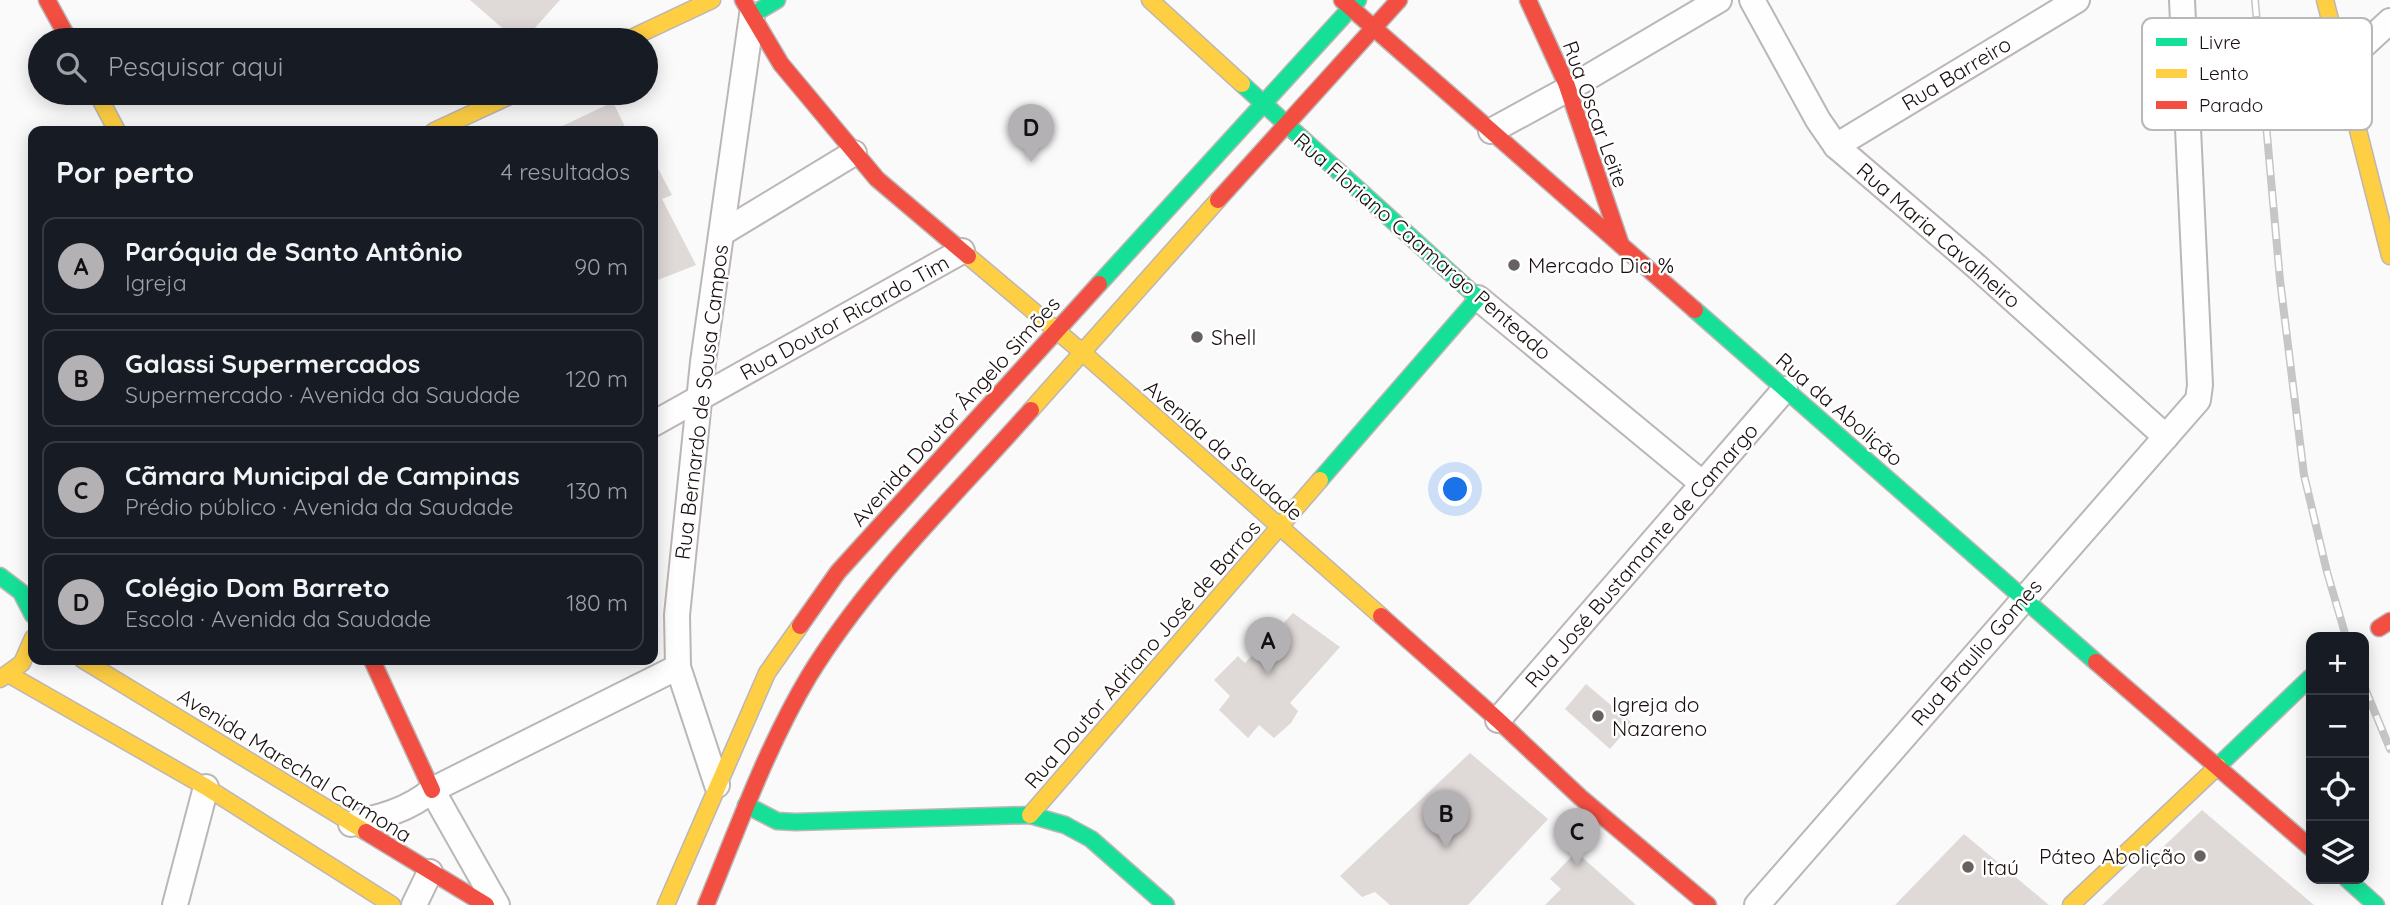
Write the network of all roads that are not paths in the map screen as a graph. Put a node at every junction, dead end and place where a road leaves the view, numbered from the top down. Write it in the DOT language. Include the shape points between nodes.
graph roads {
  1 [pos="47,0"];
  2 [pos="712,0"];
  3 [pos="777,0"];
  4 [pos="1150,0"];
  5 [pos="1399,0"];
  6 [pos="1528,0"];
  7 [pos="1719,0"];
  8 [pos="1752,0"];
  9 [pos="2077,0"];
  10 [pos="2182,0"];
  11 [pos="2325,0"];
  12 [pos="1350,2"];
  13 [pos="747,7"];
  14 [pos="2183,18"];
  15 [pos="2329,18"];
  16 [pos="2390,21"];
  17 [pos="62,28"];
  18 [pos="652,28"];
  19 [pos="1374,28"];
  20 [pos="2372,38"];
  21 [pos="1568,89"];
  22 [pos="103,105"];
  23 [pos="490,105"];
  24 [pos="1264,105"];
  25 [pos="114,126"];
  26 [pos="445,126"];
  27 [pos="1287,126"];
  28 [pos="2188,130"];
  29 [pos="2357,130"];
  30 [pos="1491,131"];
  31 [pos="1836,146"];
  32 [pos="854,153"];
  33 [pos="722,233"];
  34 [pos="1621,244"];
  35 [pos="962,251"];
  36 [pos="2390,256"];
  37 [pos="1478,298"];
  38 [pos="1056,330"];
  39 [pos="1082,352"];
  40 [pos="1785,389"];
  41 [pos="700,398"];
  42 [pos="658,421"];
  43 [pos="2166,436"];
  44 [pos="1703,484"];
  45 [pos="1280,527"];
  46 [pos="0,576"];
  47 [pos="2023,598"];
  48 [pos="28,602"];
  49 [pos="28,653"];
  50 [pos="91,665"];
  51 [pos="374,665"];
  52 [pos="678,667"];
  53 [pos="5,677"];
  54 [pos="2306,682"];
  55 [pos="1498,720"];
  56 [pos="2218,766"];
  57 [pos="718,785"];
  58 [pos="206,787"];
  59 [pos="432,790"];
  60 [pos="746,805"];
  61 [pos="1030,815"];
  62 [pos="351,824"];
  63 [pos="2306,844"];
  64 [pos="430,872"];
  65 [pos="2353,884"];
  66 [pos="175,905"];
  67 [pos="392,905"];
  68 [pos="414,905"];
  69 [pos="486,905"];
  70 [pos="497,905"];
  71 [pos="666,905"];
  72 [pos="706,905"];
  73 [pos="1166,905"];
  74 [pos="1708,905"];
  75 [pos="1757,905"];
  76 [pos="2071,905"];
  77 [pos="2376,905"];
  1 -- 17 [label="main road"];
  2 -- 18 [label="main road"];
  3 -- 13 [label="main road"];
  4 -- 24 [label="main road, Rua Floriano Caamargo Penteado"];
  5 -- 19 [label="main road"];
  6 -- 21 [label="main road, Rua Oscar Leite"];
  7 -- 21 [label="street"];
  8 -- 31 [label="street, Rua Maria Cavalheiro"];
  9 -- 31 [label="street, Rua Barreiro"];
  10 -- 14 [label="street, Rua Braulio Gomes"];
  11 -- 15 [label="main road"];
  12 -- 19 [label="main road, Rua da Abolição"];
  12 -- 24 [label="main road, Avenida Doutor Ângelo Simões"];
  13 -- 32 [label="main road, Avenida da Saudade" via="781,64"];
  13 -- 33 [label="street, Rua Bernardo de Sousa Campos"];
  16 -- 20 [label="street"];
  19 -- 27 [label="main road"];
  19 -- 30 [label="main road, Rua da Abolição"];
  21 -- 30 [label="street"];
  21 -- 34 [label="main road, Rua Oscar Leite"];
  22 -- 25 [label="main road"];
  23 -- 26 [label="main road"];
  24 -- 27 [label="main road, Rua Floriano Caamargo Penteado"];
  24 -- 38 [label="main road, Avenida Doutor Ângelo Simões"];
  27 -- 37 [label="main road, Rua Floriano Caamargo Penteado"];
  27 -- 39 [label="main road"];
  28 -- 43 [label="street, Rua Braulio Gomes" via="2200,385 2198,400"];
  29 -- 36 [label="main road"];
  30 -- 34 [label="main road, Rua da Abolição"];
  31 -- 43 [label="street, Rua Maria Cavalheiro"];
  32 -- 33 [label="street"];
  32 -- 35 [label="main road, Avenida da Saudade" via="877,179"];
  33 -- 41 [label="street, Rua Bernardo de Sousa Campos"];
  34 -- 40 [label="main road, Rua da Abolição"];
  35 -- 38 [label="main road, Avenida da Saudade"];
  35 -- 41 [label="street, Rua Doutor Ricardo Tim"];
  37 -- 44 [label="street, Rua Floriano Caamargo Penteado"];
  37 -- 45 [label="main road, Rua Doutor Adriano José de Barros"];
  38 -- 39 [label="main road, Avenida da Saudade"];
  38 -- 57 [label="main road, Avenida Doutor Ângelo Simões" via="838,572 767,673"];
  39 -- 45 [label="main road, Avenida da Saudade"];
  39 -- 60 [label="main road" via="884,576 829,646 784,720"];
  40 -- 44 [label="street, Rua José Bustamante de Camargo"];
  40 -- 47 [label="main road, Rua da Abolição"];
  41 -- 42 [label="street, Rua Doutor Ricardo Tim"];
  41 -- 52 [label="street, Rua Bernardo de Sousa Campos" via="677,615"];
  43 -- 47 [label="street, Rua Braulio Gomes"];
  44 -- 55 [label="street, Rua José Bustamante de Camargo"];
  45 -- 55 [label="main road, Avenida da Saudade"];
  45 -- 61 [label="main road, Rua Doutor Adriano José de Barros"];
  46 -- 48 [label="main road" via="14,584"];
  47 -- 56 [label="main road, Rua da Abolição"];
  47 -- 75 [label="street, Rua Braulio Gomes"];
  49 -- 53 [label="main road"];
  50 -- 62 [label="main road, Avenida Marechal Carmona"];
  51 -- 59 [label="main road"];
  52 -- 57 [label="street, Rua Bernardo de Sousa Campos"];
  52 -- 59 [label="street"];
  53 -- 58 [label="main road"];
  54 -- 56 [label="main road"];
  55 -- 74 [label="main road, Avenida da Saudade" via="1580,797"];
  56 -- 63 [label="main road, Rua da Abolição"];
  56 -- 76 [label="main road"];
  57 -- 71 [label="main road, Avenida Doutor Ângelo Simões"];
  58 -- 66 [label="street"];
  58 -- 67 [label="main road"];
  59 -- 62 [label="street" via="400,810"];
  59 -- 70 [label="street"];
  60 -- 61 [label="main road" via="777,821 795,822"];
  60 -- 72 [label="main road"];
  61 -- 73 [label="main road" via="1065,825 1091,839"];
  62 -- 64 [label="main road, Avenida Marechal Carmona"];
  64 -- 68 [label="street"];
  64 -- 69 [label="main road, Avenida Marechal Carmona"];
  65 -- 77 [label="main road"];
}
